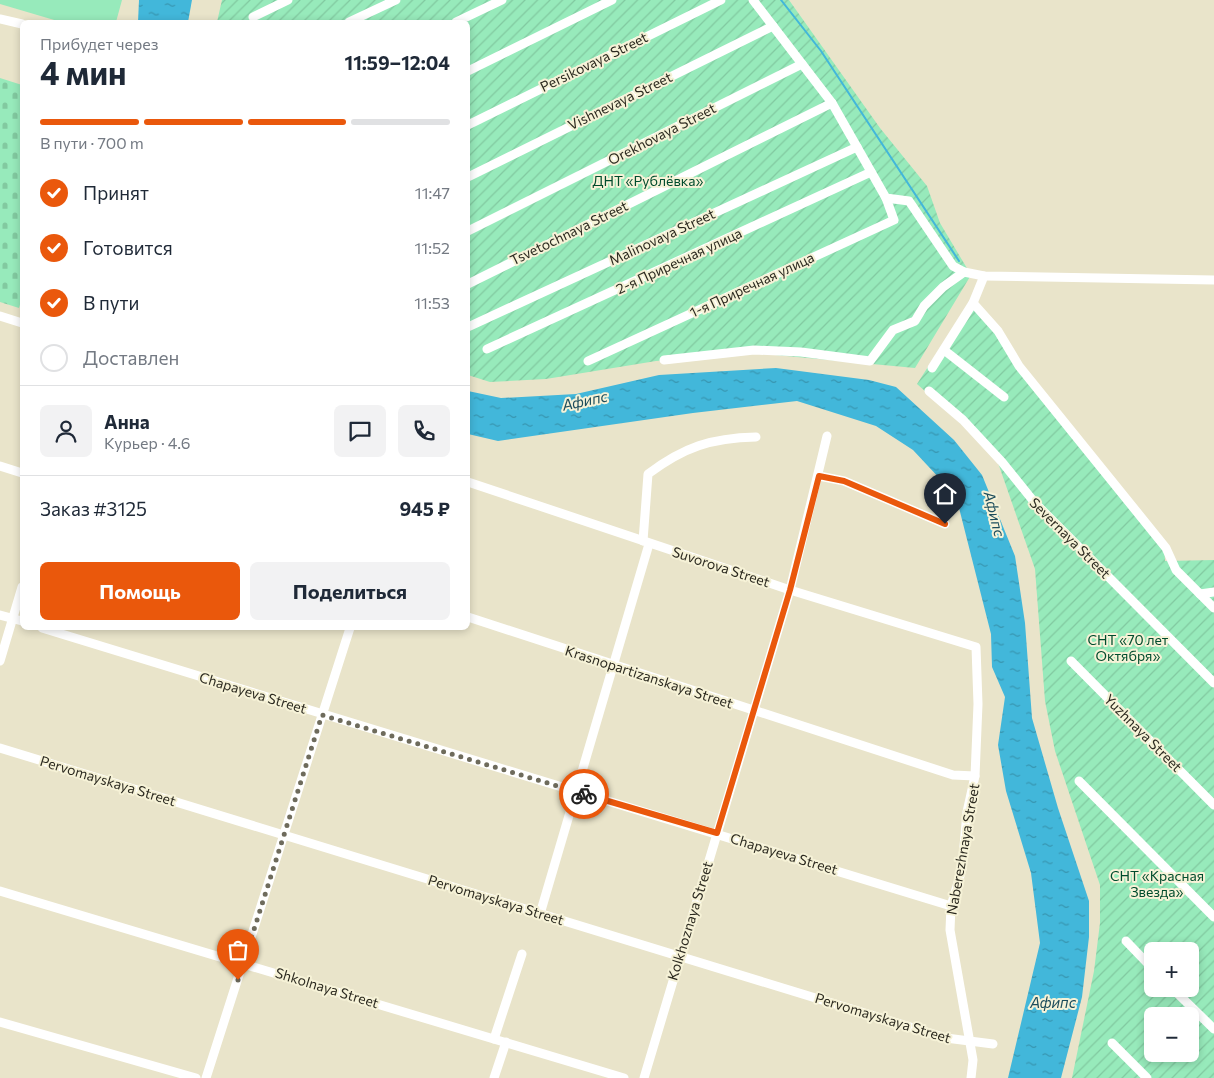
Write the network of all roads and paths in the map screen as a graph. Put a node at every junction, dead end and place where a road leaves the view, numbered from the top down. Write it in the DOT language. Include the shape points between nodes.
graph roads {
  1 [pos="288,0"];
  2 [pos="396,0"];
  3 [pos="502,0"];
  4 [pos="612,0"];
  5 [pos="721,0"];
  6 [pos="753,0"];
  7 [pos="253,17"];
  8 [pos="0,19"];
  9 [pos="353,20"];
  10 [pos="460,20"];
  11 [pos="20,24"];
  12 [pos="773,26"];
  13 [pos="802,64"];
  14 [pos="470,70"];
  15 [pos="832,103"];
  16 [pos="470,124"];
  17 [pos="857,147"];
  18 [pos="871,172"];
  19 [pos="470,176"];
  20 [pos="886,198"];
  21 [pos="470,230"];
  22 [pos="964,272"];
  23 [pos="984,276"];
  24 [pos="1214,280"];
  25 [pos="470,283"];
  26 [pos="973,302"];
  27 [pos="0,316"];
  28 [pos="20,322"];
  29 [pos="470,326"];
  30 [pos="487,350"];
  31 [pos="944,350"];
  32 [pos="664,360"];
  33 [pos="588,361"];
  34 [pos="932,368"];
  35 [pos="929,391"];
  36 [pos="1004,397"];
  37 [pos="827,436"];
  38 [pos="756,437"];
  39 [pos="0,466"];
  40 [pos="20,472"];
  41 [pos="819,476"];
  42 [pos="470,483"];
  43 [pos="945,524"];
  44 [pos="646,543"];
  45 [pos="790,590"];
  46 [pos="1214,592"];
  47 [pos="20,594"];
  48 [pos="1200,594"];
  49 [pos="1214,608"];
  50 [pos="0,615"];
  51 [pos="13,618"];
  52 [pos="470,618"];
  53 [pos="20,620"];
  54 [pos="48,630"];
  55 [pos="349,630"];
  56 [pos="976,647"];
  57 [pos="0,661"];
  58 [pos="1071,661"];
  59 [pos="612,664"];
  60 [pos="1214,683"];
  61 [pos="754,712"];
  62 [pos="322,715"];
  63 [pos="0,748"];
  64 [pos="975,776"];
  65 [pos="1079,781"];
  66 [pos="576,792"];
  67 [pos="1214,805"];
  68 [pos="717,833"];
  69 [pos="284,836"];
  70 [pos="0,892"];
  71 [pos="952,906"];
  72 [pos="540,914"];
  73 [pos="1214,917"];
  74 [pos="1126,941"];
  75 [pos="522,954"];
  76 [pos="679,956"];
  77 [pos="1144,960"];
  78 [pos="243,963"];
  79 [pos="1181,997"];
  80 [pos="0,1022"];
  81 [pos="1214,1029"];
  82 [pos="494,1039"];
  83 [pos="506,1042"];
  84 [pos="969,1042"];
  85 [pos="1112,1043"];
  86 [pos="993,1044"];
  87 [pos="196,1078"];
  88 [pos="206,1078"];
  89 [pos="494,1078"];
  90 [pos="624,1078"];
  91 [pos="644,1078"];
  92 [pos="971,1078"];
  93 [pos="1147,1078"];
  1 -- 7 [label="street"];
  2 -- 9 [label="street"];
  3 -- 10 [label="street"];
  4 -- 14 [label="street"];
  5 -- 16 [label="street, Persikovaya Street"];
  6 -- 12 [label="street"];
  8 -- 11 [label="street"];
  12 -- 13 [label="street"];
  12 -- 19 [label="street, Vishnevaya Street"];
  13 -- 15 [label="street"];
  13 -- 21 [label="street, Orekhovaya Street"];
  15 -- 17 [label="street"];
  15 -- 25 [label="street, Tsvetochnaya Street"];
  17 -- 18 [label="street"];
  17 -- 29 [label="street, Malinovaya Street"];
  18 -- 20 [label="street"];
  18 -- 30 [label="street, 2-я Приречная улица"];
  20 -- 22 [label="street" via="909,201 953,266"];
  20 -- 33 [label="street, 1-я Приречная улица" via="894,220"];
  22 -- 23 [label="street"];
  22 -- 32 [label="street" via="924,306 915,322 893,330 870,361 754,350"];
  23 -- 24 [label="street"];
  23 -- 26 [label="street"];
  26 -- 31 [label="street"];
  26 -- 48 [label="street" via="998,331 1019,366 1166,548 1176,570"];
  27 -- 28 [label="street"];
  31 -- 34 [label="street"];
  31 -- 36 [label="street"];
  35 -- 60 [label="street, Severnaya Street" via="963,420 1036,504"];
  37 -- 41 [label="street, Kolkhoznaya Street"];
  38 -- 44 [label="street" via="735,437 698,444 672,456 648,474"];
  39 -- 40 [label="street"];
  41 -- 43 [label="street" via="844,481"];
  41 -- 45 [label="street, Kolkhoznaya Street"];
  42 -- 44 [label="street, Suvorova Street"];
  44 -- 45 [label="street, Suvorova Street"];
  44 -- 59 [label="street"];
  45 -- 56 [label="street, Suvorova Street"];
  45 -- 61 [label="street, Kolkhoznaya Street"];
  46 -- 48 [label="street"];
  47 -- 51 [label="street"];
  48 -- 49 [label="street"];
  50 -- 51 [label="street"];
  51 -- 53 [label="street"];
  51 -- 57 [label="street"];
  52 -- 59 [label="street, Krasnopartizanskaya Street"];
  54 -- 62 [label="street, Chapayeva Street"];
  55 -- 62 [label="street"];
  56 -- 64 [label="street, Naberezhnaya Street"];
  58 -- 67 [label="street, Yuzhnaya Street"];
  59 -- 61 [label="street, Krasnopartizanskaya Street"];
  59 -- 66 [label="street"];
  61 -- 64 [label="street, Krasnopartizanskaya Street" via="953,774"];
  61 -- 68 [label="street, Kolkhoznaya Street"];
  62 -- 66 [label="street, Chapayeva Street"];
  62 -- 69 [label="street"];
  63 -- 69 [label="street, Pervomayskaya Street"];
  64 -- 71 [label="street, Naberezhnaya Street" via="967,812 962,869"];
  65 -- 73 [label="street"];
  66 -- 68 [label="street, Chapayeva Street"];
  66 -- 72 [label="street"];
  68 -- 71 [label="street, Chapayeva Street"];
  68 -- 76 [label="street, Kolkhoznaya Street"];
  69 -- 72 [label="street, Pervomayskaya Street"];
  69 -- 78 [label="street"];
  70 -- 78 [label="street, Shkolnaya Street"];
  71 -- 84 [label="street, Naberezhnaya Street" via="950,930"];
  72 -- 76 [label="street, Pervomayskaya Street"];
  74 -- 77 [label="street"];
  75 -- 82 [label="street"];
  76 -- 84 [label="street, Pervomayskaya Street" via="946,1038"];
  76 -- 91 [label="street, Kolkhoznaya Street"];
  78 -- 82 [label="street, Shkolnaya Street"];
  78 -- 88 [label="street"];
  79 -- 81 [label="street"];
  80 -- 87 [label="street"];
  82 -- 83 [label="street, Shkolnaya Street"];
  83 -- 89 [label="street"];
  83 -- 90 [label="street, Shkolnaya Street"];
  84 -- 86 [label="street, Pervomayskaya Street"];
  84 -- 92 [label="street, Naberezhnaya Street" via="973,1060"];
  85 -- 93 [label="street"];
}
